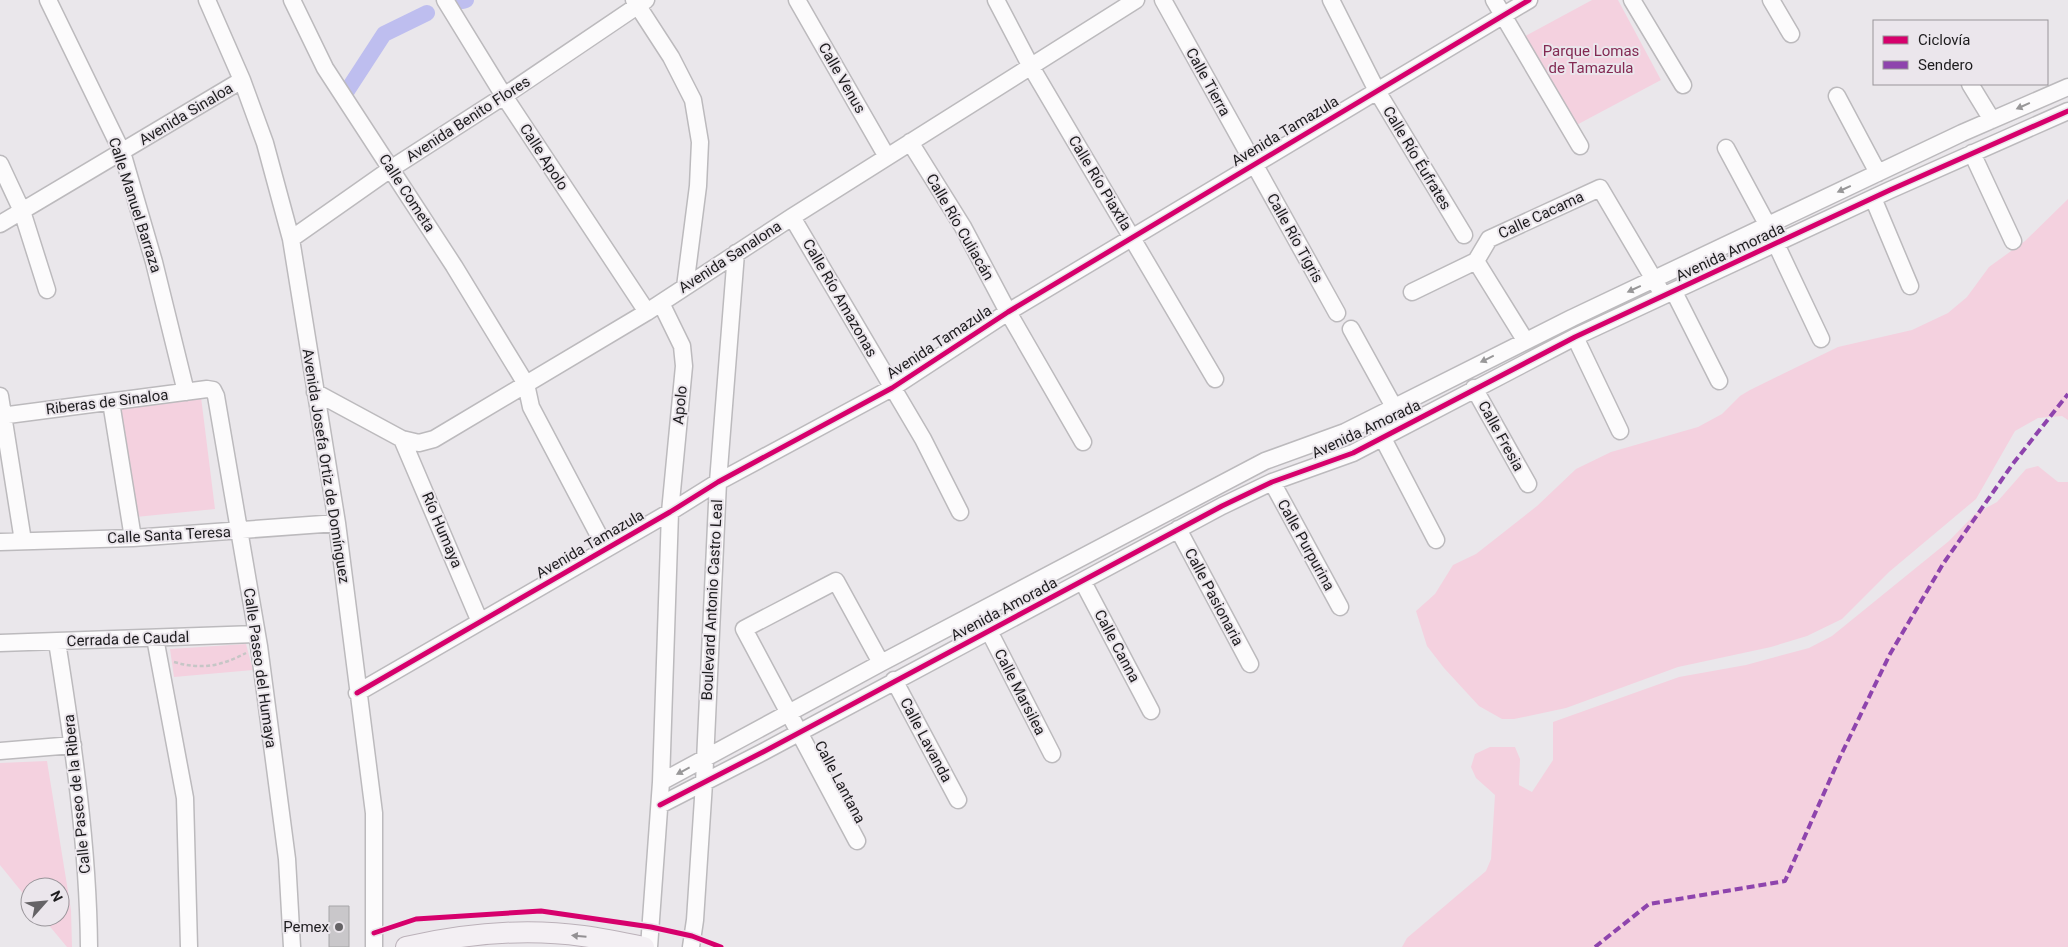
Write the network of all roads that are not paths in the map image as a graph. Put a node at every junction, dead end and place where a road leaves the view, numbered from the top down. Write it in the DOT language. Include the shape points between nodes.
graph roads {
  1 [pos="48,0"];
  2 [pos="207,0"];
  3 [pos="292,0"];
  4 [pos="445,0"];
  5 [pos="797,0"];
  6 [pos="996,0"];
  7 [pos="1136,0"];
  8 [pos="1163,0"];
  9 [pos="1332,0"];
  10 [pos="1494,0"];
  11 [pos="1529,0"];
  12 [pos="1632,0"];
  13 [pos="1770,0"];
  14 [pos="639,2"];
  15 [pos="1503,16"];
  16 [pos="1790,34"];
  17 [pos="1030,65"];
  18 [pos="242,80"];
  19 [pos="1683,85"];
  20 [pos="1971,85"];
  21 [pos="2068,87"];
  22 [pos="1377,91"];
  23 [pos="504,96"];
  24 [pos="1837,96"];
  25 [pos="2068,111"];
  26 [pos="1992,120"];
  27 [pos="910,142"];
  28 [pos="1939,144"];
  29 [pos="1580,146"];
  30 [pos="1726,148"];
  31 [pos="122,152"];
  32 [pos="1972,153"];
  33 [pos="887,157"];
  34 [pos="1254,163"];
  35 [pos="0,164"];
  36 [pos="1948,164"];
  37 [pos="392,168"];
  38 [pos="1878,172"];
  39 [pos="1873,198"];
  40 [pos="22,211"];
  41 [pos="792,217"];
  42 [pos="0,224"];
  43 [pos="1768,226"];
  44 [pos="1464,235"];
  45 [pos="1132,238"];
  46 [pos="291,239"];
  47 [pos="2013,241"];
  48 [pos="1776,244"];
  49 [pos="736,253"];
  50 [pos="1476,261"];
  51 [pos="1654,280"];
  52 [pos="685,286"];
  53 [pos="1910,286"];
  54 [pos="47,290"];
  55 [pos="1412,292"];
  56 [pos="1669,294"];
  57 [pos="661,303"];
  58 [pos="646,312"];
  59 [pos="1008,312"];
  60 [pos="1337,313"];
  61 [pos="1351,329"];
  62 [pos="1575,337"];
  63 [pos="1821,339"];
  64 [pos="1526,340"];
  65 [pos="1215,379"];
  66 [pos="1719,381"];
  67 [pos="526,384"];
  68 [pos="892,388"];
  69 [pos="1474,388"];
  70 [pos="213,390"];
  71 [pos="186,392"];
  72 [pos="315,392"];
  73 [pos="0,396"];
  74 [pos="111,402"];
  75 [pos="1394,407"];
  76 [pos="2,415"];
  77 [pos="1372,418"];
  78 [pos="1620,431"];
  79 [pos="1382,437"];
  80 [pos="402,438"];
  81 [pos="1083,442"];
  82 [pos="718,482"];
  83 [pos="1272,482"];
  84 [pos="1528,484"];
  85 [pos="670,512"];
  86 [pos="960,512"];
  87 [pos="337,523"];
  88 [pos="1178,529"];
  89 [pos="1134,530"];
  90 [pos="240,531"];
  91 [pos="133,538"];
  92 [pos="1436,540"];
  93 [pos="23,541"];
  94 [pos="0,542"];
  95 [pos="1145,548"];
  96 [pos="606,549"];
  97 [pos="1083,582"];
  98 [pos="1340,607"];
  99 [pos="480,622"];
  100 [pos="989,631"];
  101 [pos="155,638"];
  102 [pos="258,640"];
  103 [pos="57,642"];
  104 [pos="0,643"];
  105 [pos="881,663"];
  106 [pos="1250,664"];
  107 [pos="894,680"];
  108 [pos="357,693"];
  109 [pos="1151,711"];
  110 [pos="789,713"];
  111 [pos="799,732"];
  112 [pos="754,733"];
  113 [pos="73,746"];
  114 [pos="0,751"];
  115 [pos="764,752"];
  116 [pos="1052,754"];
  117 [pos="704,759"];
  118 [pos="661,782"];
  119 [pos="704,783"];
  120 [pos="958,800"];
  121 [pos="660,805"];
  122 [pos="857,841"];
  123 [pos="89,947"];
  124 [pos="189,947"];
  125 [pos="292,947"];
  126 [pos="374,947"];
  127 [pos="406,947"];
  128 [pos="644,947"];
  129 [pos="649,947"];
  130 [pos="690,947"];
  1 -- 31 [label="street, Calle Manuel Barraza"];
  2 -- 18 [label="street, Avenida Josefa Ortiz de Domínguez"];
  3 -- 37 [label="street, Calle Cometa" via="325,68"];
  4 -- 23 [label="street, Calle Apolo"];
  5 -- 33 [label="street, Calle Venus"];
  6 -- 17 [label="street, Calle Río Piaxtla"];
  7 -- 17 [label="street, Avenida Sanalona"];
  8 -- 34 [label="street, Calle Tierra"];
  9 -- 22 [label="street, Calle Río Éufrates"];
  10 -- 15 [label="street"];
  11 -- 15 [label="street, Avenida Tamazula"];
  12 -- 19 [label="street"];
  13 -- 16 [label="street"];
  14 -- 23 [label="street, Avenida Benito Flores"];
  14 -- 52 [label="street" via="693,100 700,142"];
  15 -- 22 [label="street, Avenida Tamazula"];
  15 -- 29 [label="street"];
  17 -- 27 [label="street, Avenida Sanalona"];
  17 -- 45 [label="street, Calle Río Piaxtla"];
  18 -- 31 [label="street, Avenida Sinaloa"];
  18 -- 46 [label="street, Avenida Josefa Ortiz de Domínguez" via="265,143"];
  20 -- 26 [label="street"];
  21 -- 26 [label="street, Avenida Amorada, one-way"];
  22 -- 34 [label="street, Avenida Tamazula"];
  22 -- 44 [label="street, Calle Río Éufrates"];
  23 -- 37 [label="street, Avenida Benito Flores"];
  23 -- 58 [label="street, Calle Apolo"];
  24 -- 38 [label="street"];
  25 -- 32 [label="street, Avenida Amorada"];
  26 -- 28 [label="street, Avenida Amorada"];
  27 -- 33 [label="street, Avenida Sanalona"];
  27 -- 59 [label="street, Calle Río Culiacán" via="963,227"];
  28 -- 36 [label="street"];
  28 -- 38 [label="street, Avenida Amorada"];
  30 -- 43 [label="street"];
  31 -- 40 [label="street, Avenida Sinaloa"];
  31 -- 71 [label="street, Calle Manuel Barraza" via="154,262"];
  32 -- 36 [label="street, Avenida Amorada"];
  32 -- 47 [label="street"];
  33 -- 41 [label="street, Avenida Sanalona"];
  34 -- 45 [label="street, Avenida Tamazula"];
  34 -- 60 [label="street, Calle Río Tigris"];
  35 -- 40 [label="street"];
  36 -- 39 [label="street, Avenida Amorada"];
  37 -- 46 [label="street, Avenida Benito Flores"];
  37 -- 67 [label="street, Calle Cometa"];
  38 -- 43 [label="street, Avenida Amorada, one-way"];
  39 -- 48 [label="street, Avenida Amorada"];
  39 -- 53 [label="street"];
  40 -- 42 [label="street, Avenida Sinaloa"];
  40 -- 54 [label="street"];
  41 -- 49 [label="street, Avenida Sanalona"];
  41 -- 68 [label="street, Calle Río Amazonas"];
  43 -- 51 [label="street, Avenida Amorada"];
  45 -- 59 [label="street, Avenida Tamazula"];
  45 -- 65 [label="street, Calle Río Piaxtla"];
  46 -- 72 [label="street, Avenida Josefa Ortiz de Domínguez"];
  48 -- 56 [label="street, Avenida Amorada"];
  48 -- 63 [label="street"];
  49 -- 52 [label="street, Avenida Sanalona"];
  49 -- 82 [label="street, Boulevard Antonio Castro Leal"];
  50 -- 51 [label="street, Calle Cacama" via="1490,238 1600,188"];
  50 -- 55 [label="street"];
  50 -- 64 [label="street"];
  51 -- 56 [label="street"];
  51 -- 64 [label="street, Avenida Amorada, one-way"];
  52 -- 57 [label="street, Avenida Sanalona"];
  56 -- 62 [label="street, Avenida Amorada"];
  56 -- 66 [label="street"];
  57 -- 58 [label="street, Avenida Sanalona"];
  57 -- 85 [label="street, Apolo" via="682,346 684,366"];
  58 -- 67 [label="street, Avenida Sanalona"];
  59 -- 68 [label="street, Avenida Tamazula"];
  59 -- 81 [label="street, Calle Río Culiacán"];
  61 -- 75 [label="street"];
  62 -- 69 [label="street, Avenida Amorada"];
  62 -- 78 [label="street"];
  64 -- 75 [label="street, Avenida Amorada, one-way"];
  67 -- 80 [label="street, Avenida Sanalona" via="434,439 418,443"];
  67 -- 96 [label="street, Calle Cometa" via="531,407"];
  68 -- 82 [label="street, Avenida Tamazula"];
  68 -- 86 [label="street, Calle Río Amazonas" via="923,439"];
  69 -- 79 [label="street, Avenida Amorada"];
  69 -- 84 [label="street, Calle Fresia"];
  70 -- 71 [label="street, Riberas de Sinaloa"];
  70 -- 90 [label="street, Calle Paseo del Humaya"];
  71 -- 74 [label="street, Riberas de Sinaloa"];
  72 -- 80 [label="street, Avenida Sanalona"];
  72 -- 87 [label="street, Avenida Josefa Ortiz de Domínguez"];
  73 -- 76 [label="street"];
  74 -- 76 [label="street, Riberas de Sinaloa"];
  74 -- 91 [label="street"];
  75 -- 77 [label="street, Avenida Amorada"];
  76 -- 93 [label="street"];
  77 -- 79 [label="street"];
  77 -- 89 [label="street, Avenida Amorada" via="1345,432 1265,461"];
  79 -- 83 [label="street, Avenida Amorada" via="1353,453"];
  79 -- 92 [label="street"];
  80 -- 99 [label="street, Río Humaya"];
  82 -- 85 [label="street, Avenida Tamazula"];
  82 -- 117 [label="street, Boulevard Antonio Castro Leal"];
  83 -- 88 [label="street, Avenida Amorada"];
  83 -- 98 [label="street, Calle Purpurina"];
  85 -- 96 [label="street, Avenida Tamazula"];
  85 -- 118 [label="street"];
  87 -- 90 [label="street, Calle Santa Teresa"];
  87 -- 108 [label="street, Avenida Josefa Ortiz de Domínguez"];
  88 -- 95 [label="street, Avenida Amorada"];
  88 -- 106 [label="street, Calle Pasionaria"];
  89 -- 95 [label="street"];
  89 -- 105 [label="street, Avenida Amorada"];
  90 -- 91 [label="street, Calle Santa Teresa"];
  90 -- 102 [label="street, Calle Paseo del Humaya"];
  91 -- 93 [label="street, Calle Santa Teresa"];
  93 -- 94 [label="street, Calle Santa Teresa"];
  95 -- 97 [label="street, Avenida Amorada"];
  96 -- 99 [label="street, Avenida Tamazula"];
  97 -- 100 [label="street, Avenida Amorada"];
  97 -- 109 [label="street, Calle Canna"];
  99 -- 108 [label="street, Avenida Tamazula"];
  100 -- 107 [label="street, Avenida Amorada"];
  100 -- 116 [label="street, Calle Marsilea"];
  101 -- 102 [label="street, Cerrada de Caudal"];
  101 -- 103 [label="street, Cerrada de Caudal"];
  101 -- 124 [label="street" via="185,798"];
  102 -- 125 [label="street, Calle Paseo del Humaya" via="287,859"];
  103 -- 104 [label="street, Cerrada de Caudal"];
  103 -- 113 [label="street, Calle Paseo de la Ribera"];
  105 -- 110 [label="street, Avenida Amorada"];
  105 -- 110 [label="street, Calle Lantana" via="836,581 744,629"];
  107 -- 111 [label="street, Avenida Amorada"];
  107 -- 120 [label="street, Calle Lavanda"];
  108 -- 126 [label="street, Avenida Josefa Ortiz de Domínguez" via="374,813"];
  110 -- 111 [label="street, Calle Lantana"];
  110 -- 112 [label="street, Avenida Amorada"];
  111 -- 115 [label="street, Avenida Amorada"];
  111 -- 122 [label="street, Calle Lantana"];
  112 -- 115 [label="street"];
  112 -- 117 [label="street, Avenida Amorada"];
  113 -- 114 [label="street"];
  113 -- 123 [label="street, Calle Paseo de la Ribera" via="89,909"];
  115 -- 119 [label="street, Avenida Amorada"];
  117 -- 118 [label="street, Avenida Amorada, one-way"];
  117 -- 119 [label="street, Boulevard Antonio Castro Leal"];
  118 -- 121 [label="street"];
  119 -- 121 [label="street, Avenida Amorada"];
  119 -- 130 [label="street, Boulevard Antonio Castro Leal" via="695,920"];
  121 -- 129 [label="street"];
  128 -- 127 [label="main road, one-way" via="582,936 523,933 466,936"];
}
